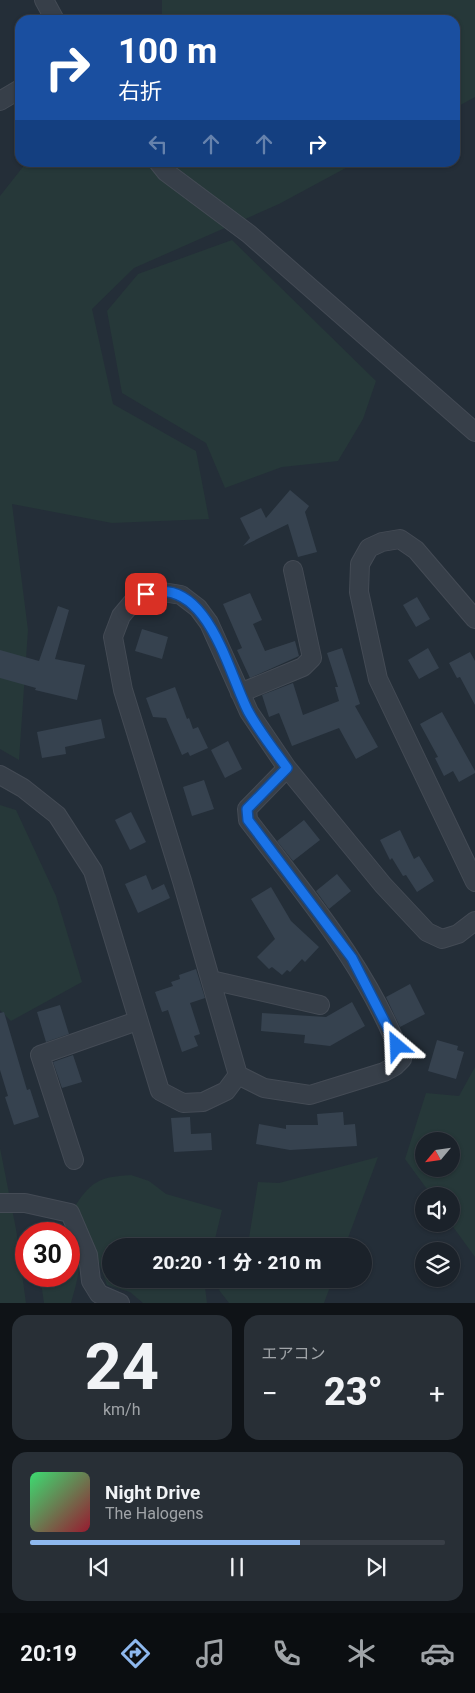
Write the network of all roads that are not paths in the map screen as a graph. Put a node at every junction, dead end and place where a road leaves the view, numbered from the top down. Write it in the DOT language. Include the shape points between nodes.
graph roads {
  1 [pos="44,0"];
  2 [pos="52,15"];
  3 [pos="15,92"];
  4 [pos="0,101"];
  5 [pos="162,167"];
  6 [pos="475,432"];
  7 [pos="293,570"];
  8 [pos="475,619"];
  9 [pos="240,693"];
  10 [pos="287,768"];
  11 [pos="0,775"];
  12 [pos="473,874"];
  13 [pos="475,921"];
  14 [pos="211,980"];
  15 [pos="320,1005"];
  16 [pos="138,1021"];
  17 [pos="238,1074"];
  18 [pos="74,1160"];
  19 [pos="0,1203"];
  20 [pos="120,1303"];
  1 -- 2 [label="street"];
  3 -- 4 [label="street"];
  5 -- 6 [label="street" via="249,234"];
  7 -- 9 [label="street" via="312,658 303,667"];
  8 -- 12 [label="street" via="416,550 400,539 369,548 360,564 359,592 378,679"];
  9 -- 10 [label="street"];
  9 -- 14 [label="street" via="209,624 198,608 181,595 157,591 136,598 121,616 113,637 123,690"];
  10 -- 13 [label="street" via="383,885 427,932 442,939 458,934"];
  10 -- 17 [label="street" via="247,809 248,820 352,958 402,1059 384,1072 310,1095 264,1088"];
  11 -- 16 [label="street" via="23,788 57,815 93,870"];
  14 -- 15 [label="street"];
  14 -- 17 [label="street"];
  16 -- 17 [label="street" via="160,1091 183,1103 203,1102 226,1091"];
  16 -- 18 [label="street" via="40,1055"];
  19 -- 20 [label="street" via="25,1203 70,1212 88,1255 91,1281 99,1294"];
}
